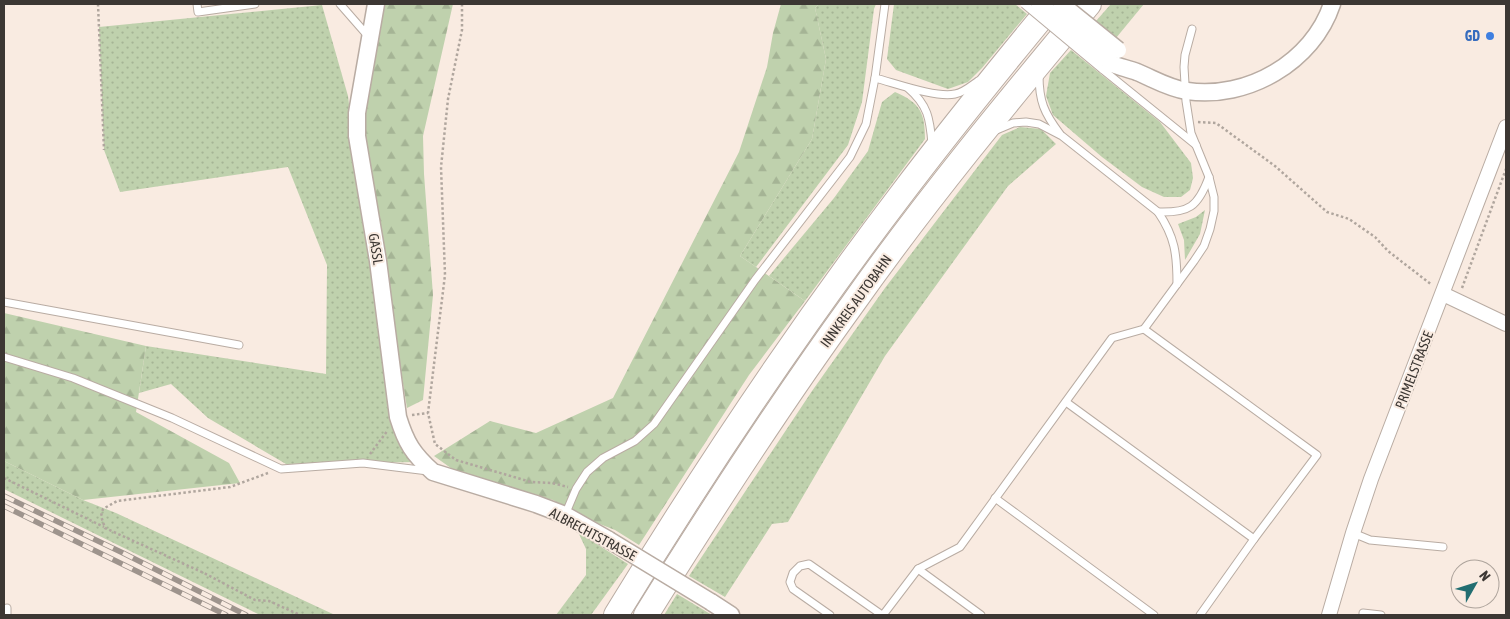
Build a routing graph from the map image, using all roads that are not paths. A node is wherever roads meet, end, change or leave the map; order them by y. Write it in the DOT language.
graph roads {
  1 [pos="197,4"];
  2 [pos="254,4"];
  3 [pos="340,4"];
  4 [pos="376,4"];
  5 [pos="884,4"];
  6 [pos="1024,4"];
  7 [pos="1039,4"];
  8 [pos="1053,4"];
  9 [pos="1061,4"];
  10 [pos="1089,4"];
  11 [pos="1332,4"];
  12 [pos="1192,29"];
  13 [pos="370,38"];
  14 [pos="1109,60"];
  15 [pos="1039,64"];
  16 [pos="1000,68"];
  17 [pos="874,78"];
  18 [pos="908,87"];
  19 [pos="1185,91"];
  20 [pos="1506,127"];
  21 [pos="1062,136"];
  22 [pos="979,137"];
  23 [pos="1503,143"];
  24 [pos="1196,145"];
  25 [pos="933,154"];
  26 [pos="1209,177"];
  27 [pos="1158,212"];
  28 [pos="1176,286"];
  29 [pos="1443,294"];
  30 [pos="4,302"];
  31 [pos="1506,324"];
  32 [pos="1144,329"];
  33 [pos="239,345"];
  34 [pos="4,357"];
  35 [pos="1066,402"];
  36 [pos="439,474"];
  37 [pos="995,498"];
  38 [pos="565,516"];
  39 [pos="1353,533"];
  40 [pos="1254,539"];
  41 [pos="1443,547"];
  42 [pos="918,569"];
  43 [pos="641,574"];
  44 [pos="599,615"];
  45 [pos="616,615"];
  46 [pos="646,615"];
  47 [pos="731,615"];
  48 [pos="830,615"];
  49 [pos="882,615"];
  50 [pos="981,615"];
  51 [pos="1154,615"];
  52 [pos="1200,615"];
  53 [pos="1329,615"];
  54 [pos="1363,615"];
  55 [pos="1381,615"];
  1 -- 2 [label="lane"];
  3 -- 13 [label="lane"];
  4 -- 13 [label="street, GASSL"];
  5 -- 17 [label="lane"];
  6 -- 14 [label="lane, bridge"];
  7 -- 14 [label="street, bridge"];
  8 -- 16 [label="highway, INNKREIS AUTOBAHN"];
  9 -- 14 [label="street, bridge"];
  10 -- 15 [label="highway, INNKREIS AUTOBAHN"];
  11 -- 19 [label="street"];
  12 -- 19 [label="lane"];
  13 -- 36 [label="street, GASSL"];
  14 -- 19 [label="street"];
  14 -- 24 [label="lane"];
  15 -- 21 [label="lane"];
  15 -- 22 [label="highway, INNKREIS AUTOBAHN"];
  16 -- 18 [label="lane"];
  16 -- 25 [label="highway, INNKREIS AUTOBAHN"];
  17 -- 18 [label="lane"];
  17 -- 38 [label="lane"];
  18 -- 25 [label="lane"];
  19 -- 24 [label="lane"];
  20 -- 23 [label="street, PRIMELSTRASSE"];
  21 -- 22 [label="lane"];
  21 -- 27 [label="lane"];
  22 -- 46 [label="highway, INNKREIS AUTOBAHN"];
  23 -- 29 [label="street, PRIMELSTRASSE"];
  24 -- 26 [label="lane"];
  25 -- 43 [label="highway, INNKREIS AUTOBAHN"];
  26 -- 27 [label="lane"];
  26 -- 28 [label="lane"];
  27 -- 28 [label="lane"];
  28 -- 32 [label="lane"];
  29 -- 31 [label="street"];
  29 -- 39 [label="street, PRIMELSTRASSE"];
  30 -- 33 [label="lane"];
  32 -- 35 [label="lane"];
  32 -- 40 [label="lane"];
  34 -- 36 [label="lane"];
  35 -- 37 [label="lane"];
  35 -- 40 [label="lane"];
  36 -- 38 [label="street, ALBRECHTSTRASSE"];
  37 -- 42 [label="lane"];
  37 -- 51 [label="lane"];
  38 -- 47 [label="street, ALBRECHTSTRASSE, bridge"];
  39 -- 41 [label="lane"];
  39 -- 53 [label="street, PRIMELSTRASSE"];
  40 -- 52 [label="lane"];
  42 -- 49 [label="lane"];
  42 -- 50 [label="lane"];
  43 -- 44 [label="highway"];
  43 -- 45 [label="highway, INNKREIS AUTOBAHN"];
  48 -- 49 [label="lane"];
  54 -- 55 [label="lane"];
}
